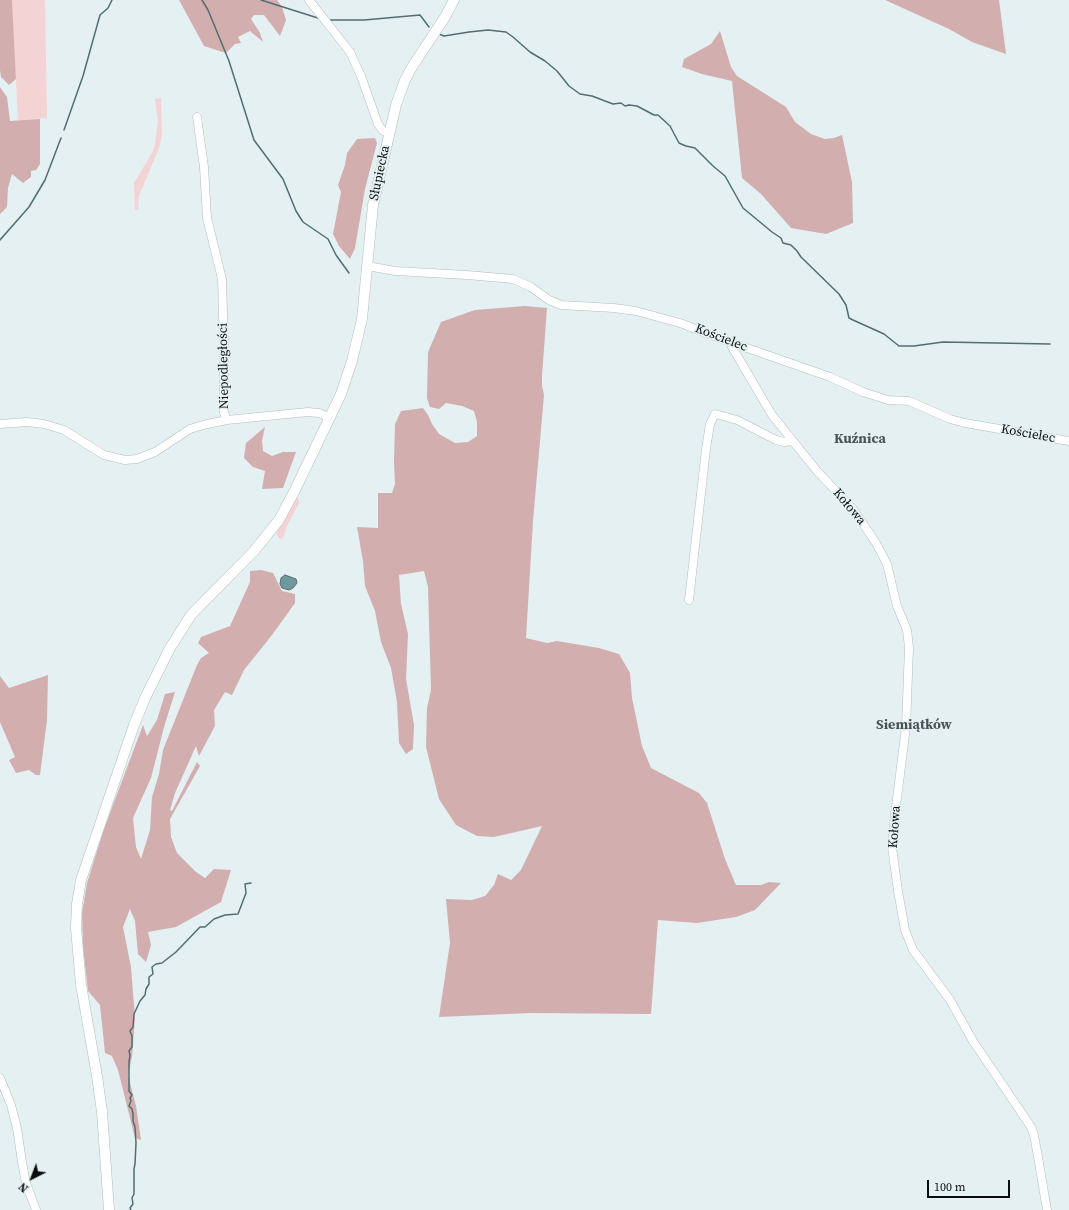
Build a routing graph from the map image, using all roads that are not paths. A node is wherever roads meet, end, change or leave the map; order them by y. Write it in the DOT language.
graph roads {
  1 [pos="309,0"];
  2 [pos="454,0"];
  3 [pos="197,116"];
  4 [pos="389,132"];
  5 [pos="367,266"];
  6 [pos="730,342"];
  7 [pos="329,417"];
  8 [pos="227,420"];
  9 [pos="0,424"];
  10 [pos="792,441"];
  11 [pos="1069,441"];
  12 [pos="689,600"];
  13 [pos="0,1078"];
  14 [pos="36,1210"];
  15 [pos="109,1210"];
  16 [pos="1047,1210"];
  1 -- 4 [label="street"];
  2 -- 4 [label="main road, Słupiecka"];
  3 -- 8 [label="street, Niepodległości"];
  4 -- 5 [label="main road, Słupiecka"];
  5 -- 6 [label="street, Kościelec"];
  5 -- 7 [label="main road, Słupiecka"];
  6 -- 10 [label="street, Kołowa"];
  6 -- 11 [label="street, Kościelec"];
  7 -- 8 [label="street"];
  7 -- 15 [label="main road, Słupiecka"];
  8 -- 9 [label="street, Niepodległości"];
  10 -- 12 [label="street"];
  10 -- 16 [label="street, Kołowa"];
  13 -- 14 [label="street"];
}
